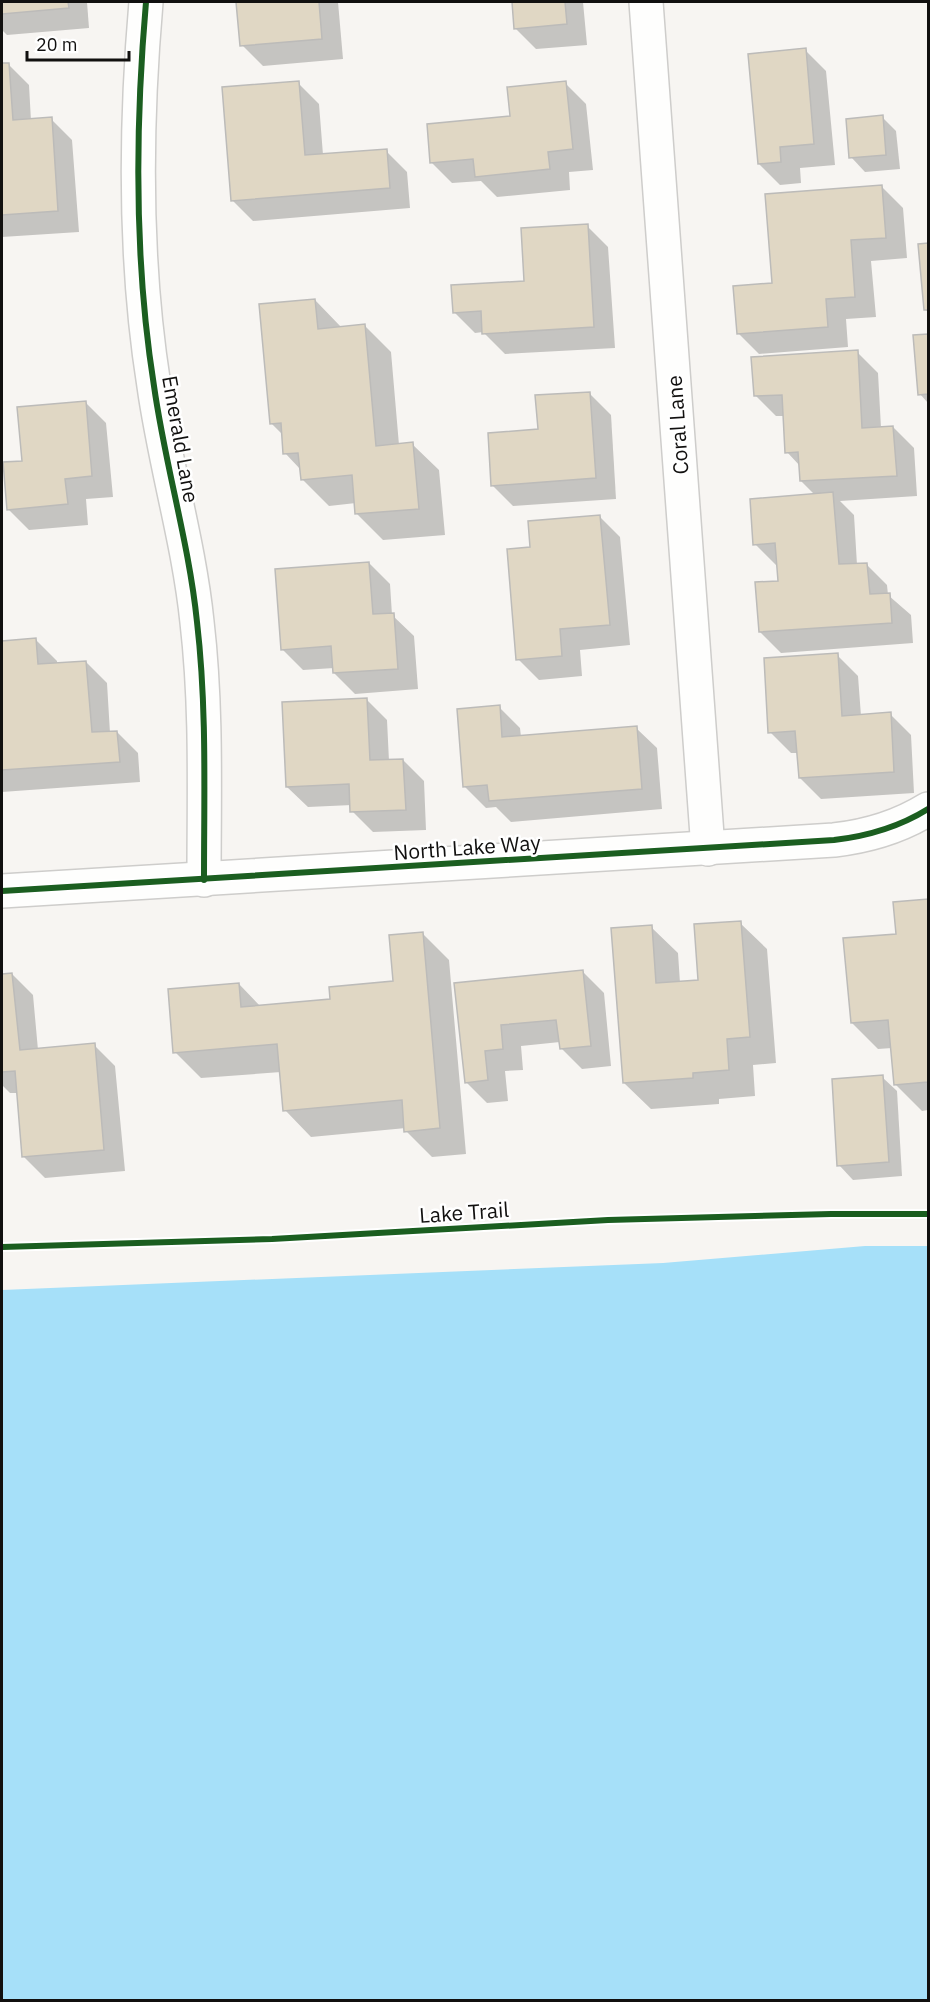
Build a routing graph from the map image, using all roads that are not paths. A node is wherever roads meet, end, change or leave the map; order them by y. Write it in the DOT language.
graph roads {
  1 [pos="146,2"];
  2 [pos="646,2"];
  3 [pos="928,809"];
  4 [pos="708,849"];
  5 [pos="204,880"];
  6 [pos="2,891"];
  1 -- 5 [label="street, Emerald Lane"];
  2 -- 4 [label="street, Coral Lane"];
  3 -- 4 [label="street, North Lake Way"];
  4 -- 5 [label="street, North Lake Way"];
  5 -- 6 [label="street, North Lake Way"];
}
